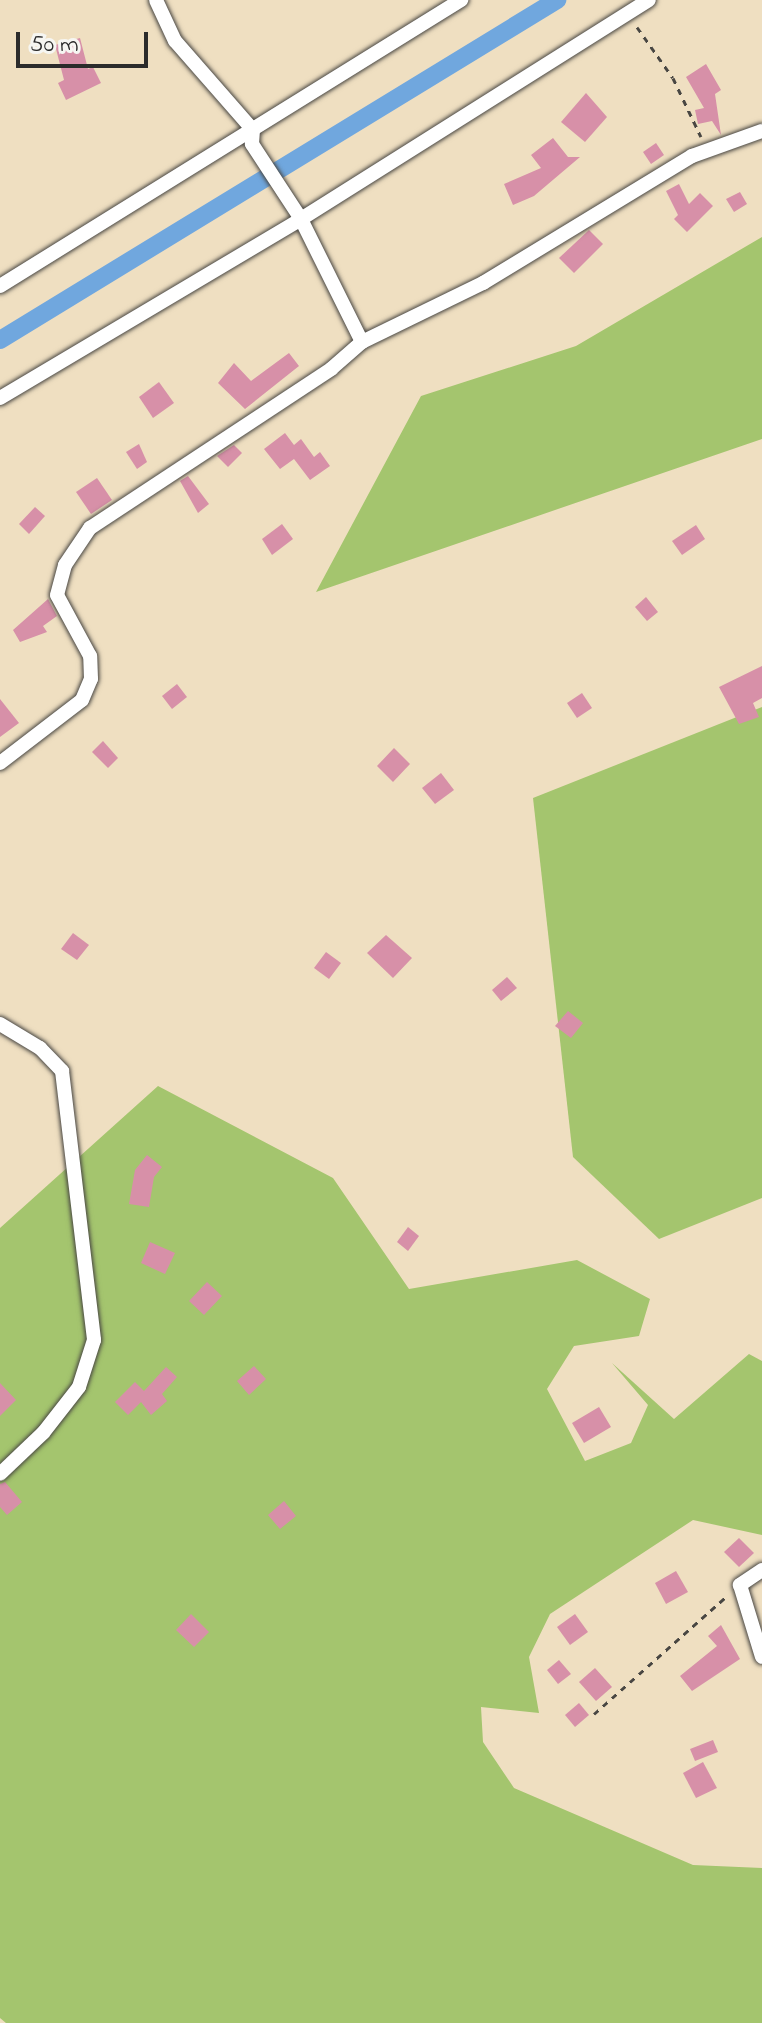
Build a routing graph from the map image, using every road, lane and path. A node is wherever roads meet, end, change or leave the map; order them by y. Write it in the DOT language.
graph roads {
  1 [pos="156,0"];
  2 [pos="461,0"];
  3 [pos="649,0"];
  4 [pos="627,14"];
  5 [pos="762,131"];
  6 [pos="252,137"];
  7 [pos="707,152"];
  8 [pos="301,219"];
  9 [pos="0,286"];
  10 [pos="362,342"];
  11 [pos="0,398"];
  12 [pos="0,763"];
  13 [pos="0,1024"];
  14 [pos="0,1474"];
  15 [pos="762,1570"];
  16 [pos="740,1585"];
  17 [pos="762,1657"];
  18 [pos="594,1714"];
  1 -- 6 [label="street"];
  2 -- 6 [label="street"];
  3 -- 4 [label="street"];
  4 -- 7 [label="path"];
  4 -- 8 [label="street"];
  5 -- 7 [label="street"];
  6 -- 8 [label="street"];
  6 -- 9 [label="street"];
  7 -- 10 [label="street"];
  8 -- 10 [label="street"];
  8 -- 11 [label="street"];
  10 -- 12 [label="street"];
  13 -- 14 [label="street"];
  15 -- 16 [label="street"];
  16 -- 17 [label="street"];
  16 -- 18 [label="path"];
}
